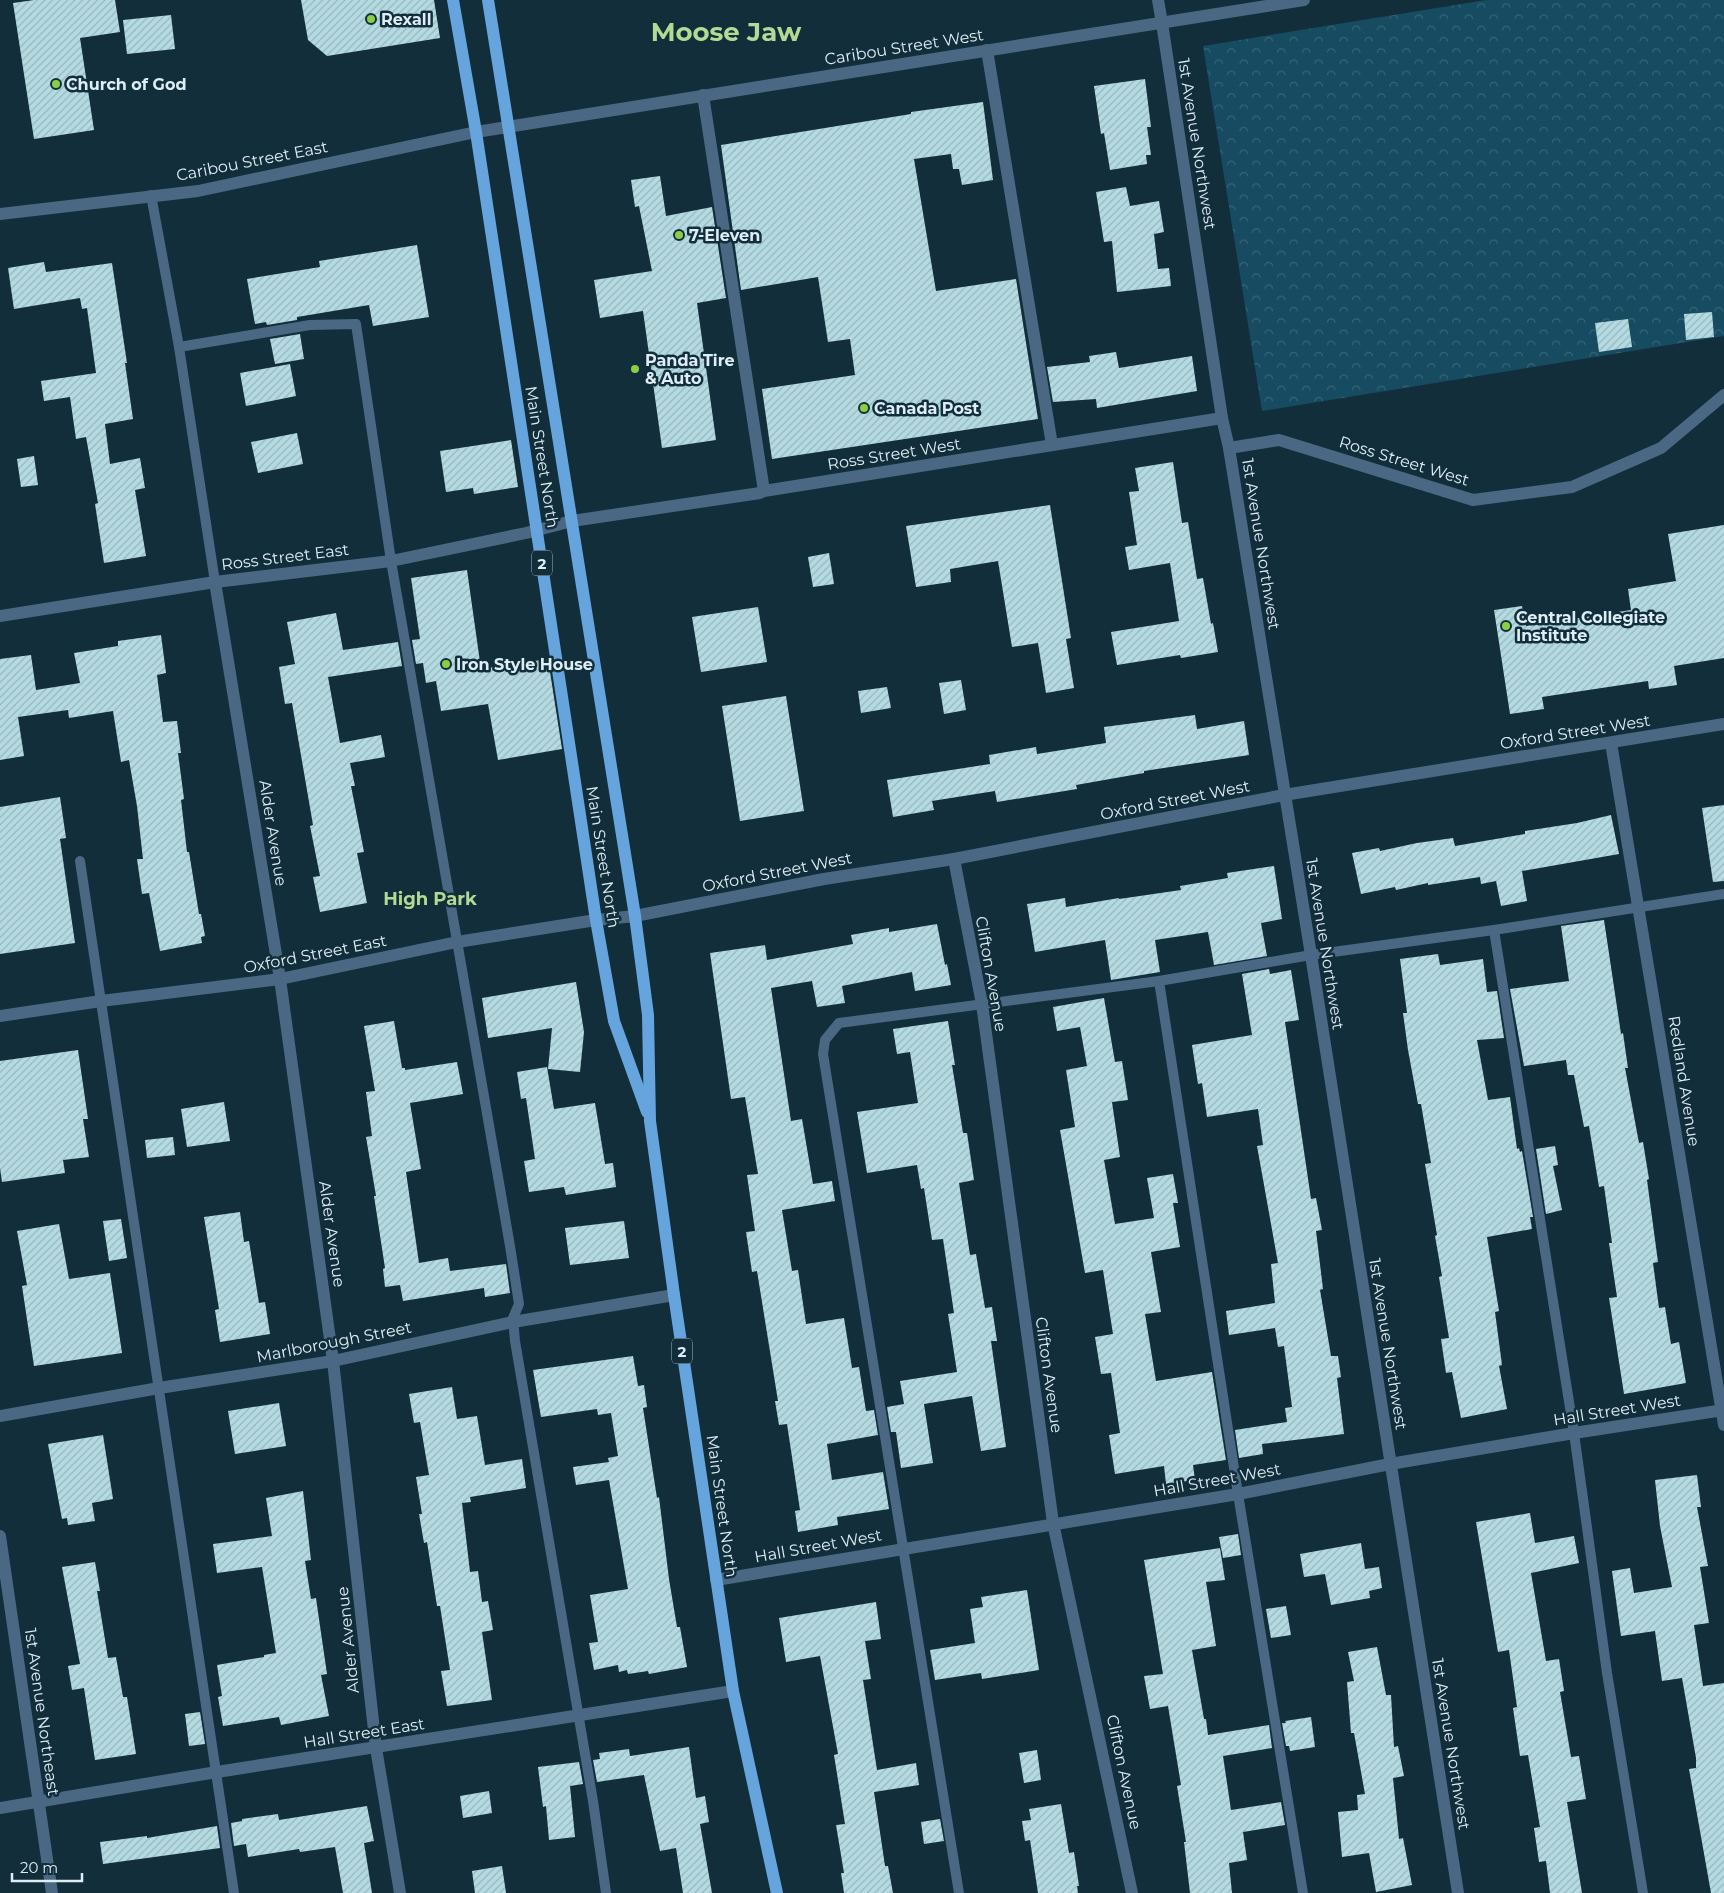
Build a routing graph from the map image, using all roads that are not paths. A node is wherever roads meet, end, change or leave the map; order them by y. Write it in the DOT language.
graph roads {
  1 [pos="453,0"];
  2 [pos="488,0"];
  3 [pos="1158,0"];
  4 [pos="1304,0"];
  5 [pos="1162,23"];
  6 [pos="987,50"];
  7 [pos="704,95"];
  8 [pos="509,126"];
  9 [pos="476,132"];
  10 [pos="151,195"];
  11 [pos="0,214"];
  12 [pos="179,347"];
  13 [pos="1724,395"];
  14 [pos="1222,418"];
  15 [pos="1052,445"];
  16 [pos="1229,448"];
  17 [pos="764,490"];
  18 [pos="572,521"];
  19 [pos="537,530"];
  20 [pos="391,561"];
  21 [pos="215,582"];
  22 [pos="0,616"];
  23 [pos="1724,724"];
  24 [pos="1611,743"];
  25 [pos="1284,795"];
  26 [pos="954,859"];
  27 [pos="80,861"];
  28 [pos="1724,894"];
  29 [pos="1639,906"];
  30 [pos="635,916"];
  31 [pos="596,920"];
  32 [pos="1494,930"];
  33 [pos="457,942"];
  34 [pos="1311,955"];
  35 [pos="280,979"];
  36 [pos="1159,981"];
  37 [pos="101,1001"];
  38 [pos="982,1004"];
  39 [pos="0,1016"];
  40 [pos="650,1121"];
  41 [pos="674,1295"];
  42 [pos="513,1322"];
  43 [pos="333,1361"];
  44 [pos="159,1388"];
  45 [pos="1722,1410"];
  46 [pos="0,1416"];
  47 [pos="1724,1425"];
  48 [pos="1574,1433"];
  49 [pos="1390,1464"];
  50 [pos="1238,1494"];
  51 [pos="1054,1523"];
  52 [pos="0,1536"];
  53 [pos="902,1548"];
  54 [pos="716,1580"];
  55 [pos="733,1691"];
  56 [pos="578,1715"];
  57 [pos="376,1748"];
  58 [pos="217,1772"];
  59 [pos="39,1802"];
  60 [pos="0,1808"];
  61 [pos="52,1893"];
  62 [pos="234,1893"];
  63 [pos="400,1893"];
  64 [pos="606,1893"];
  65 [pos="776,1893"];
  66 [pos="959,1893"];
  67 [pos="1132,1893"];
  68 [pos="1303,1893"];
  69 [pos="1458,1893"];
  70 [pos="1643,1893"];
  1 -- 9 [label="main road, Main Street North / 2"];
  2 -- 8 [label="main road, Main Street North / 2"];
  3 -- 5 [label="street, 1st Avenue Northwest"];
  4 -- 5 [label="street, Caribou Street West"];
  5 -- 6 [label="street, Caribou Street West"];
  5 -- 14 [label="street, 1st Avenue Northwest"];
  6 -- 7 [label="street, Caribou Street West"];
  6 -- 15 [label="street"];
  7 -- 8 [label="street, Caribou Street West"];
  7 -- 17 [label="street"];
  8 -- 9 [label="street, Caribou Street East"];
  8 -- 18 [label="main road, Main Street North / 2"];
  9 -- 10 [label="street, Caribou Street East"];
  9 -- 19 [label="main road, Main Street North / 2"];
  10 -- 11 [label="street, Caribou Street East"];
  10 -- 12 [label="lane"];
  12 -- 20 [label="lane"];
  12 -- 21 [label="lane"];
  13 -- 16 [label="street, Ross Street West"];
  14 -- 15 [label="street, Ross Street West"];
  14 -- 16 [label="street, 1st Avenue Northwest"];
  15 -- 17 [label="street, Ross Street West"];
  16 -- 25 [label="street, 1st Avenue Northwest"];
  17 -- 18 [label="street, Ross Street West"];
  18 -- 19 [label="street, Ross Street East"];
  18 -- 30 [label="main road, Main Street North / 2"];
  19 -- 20 [label="street, Ross Street East"];
  19 -- 31 [label="main road, Main Street North / 2"];
  20 -- 21 [label="street, Ross Street East"];
  20 -- 33 [label="lane"];
  21 -- 22 [label="street, Ross Street East"];
  21 -- 35 [label="street, Alder Avenue"];
  23 -- 24 [label="street, Oxford Street West"];
  24 -- 25 [label="street, Oxford Street West"];
  24 -- 29 [label="street, Redland Avenue"];
  25 -- 26 [label="street, Oxford Street West"];
  25 -- 34 [label="street, 1st Avenue Northwest"];
  26 -- 30 [label="street, Oxford Street West"];
  26 -- 38 [label="street, Clifton Avenue"];
  27 -- 37 [label="lane"];
  28 -- 29 [label="lane"];
  29 -- 32 [label="lane"];
  29 -- 45 [label="street, Redland Avenue"];
  30 -- 31 [label="street, Oxford Street East"];
  30 -- 40 [label="main road, Main Street North / 2"];
  31 -- 33 [label="street, Oxford Street East"];
  31 -- 40 [label="main road, Main Street North / 2"];
  32 -- 34 [label="lane"];
  32 -- 48 [label="lane"];
  33 -- 35 [label="street, Oxford Street East"];
  33 -- 42 [label="lane"];
  34 -- 36 [label="lane"];
  34 -- 49 [label="street, 1st Avenue Northwest"];
  35 -- 37 [label="street, Oxford Street East"];
  35 -- 43 [label="street, Alder Avenue"];
  36 -- 38 [label="lane"];
  36 -- 50 [label="lane"];
  37 -- 39 [label="street, Oxford Street East"];
  37 -- 44 [label="lane"];
  38 -- 51 [label="street, Clifton Avenue"];
  38 -- 53 [label="lane"];
  40 -- 41 [label="main road, Main Street North / 2"];
  41 -- 42 [label="street, Marlborough Street"];
  41 -- 54 [label="main road, Main Street North / 2"];
  42 -- 43 [label="street, Marlborough Street"];
  42 -- 56 [label="lane"];
  43 -- 44 [label="street, Marlborough Street"];
  43 -- 57 [label="street, Alder Avenue"];
  44 -- 46 [label="street, Marlborough Street"];
  44 -- 58 [label="lane"];
  45 -- 47 [label="street, Redland Avenue"];
  45 -- 48 [label="street, Hall Street West"];
  48 -- 49 [label="street, Hall Street West"];
  48 -- 70 [label="lane"];
  49 -- 50 [label="street, Hall Street West"];
  49 -- 69 [label="street, 1st Avenue Northwest"];
  50 -- 51 [label="street, Hall Street West"];
  50 -- 68 [label="lane"];
  51 -- 53 [label="street, Hall Street West"];
  51 -- 67 [label="street, Clifton Avenue"];
  52 -- 59 [label="street, 1st Avenue Northeast"];
  53 -- 54 [label="street, Hall Street West"];
  53 -- 66 [label="lane"];
  54 -- 55 [label="main road, Main Street North / 2"];
  55 -- 56 [label="street, Hall Street East"];
  55 -- 65 [label="main road, Main Street North / 2"];
  56 -- 57 [label="street, Hall Street East"];
  56 -- 64 [label="lane"];
  57 -- 58 [label="street, Hall Street East"];
  57 -- 63 [label="street, Alder Avenue"];
  58 -- 59 [label="street, Hall Street East"];
  58 -- 62 [label="lane"];
  59 -- 60 [label="street, Hall Street East"];
  59 -- 61 [label="street, 1st Avenue Northeast"];
}
